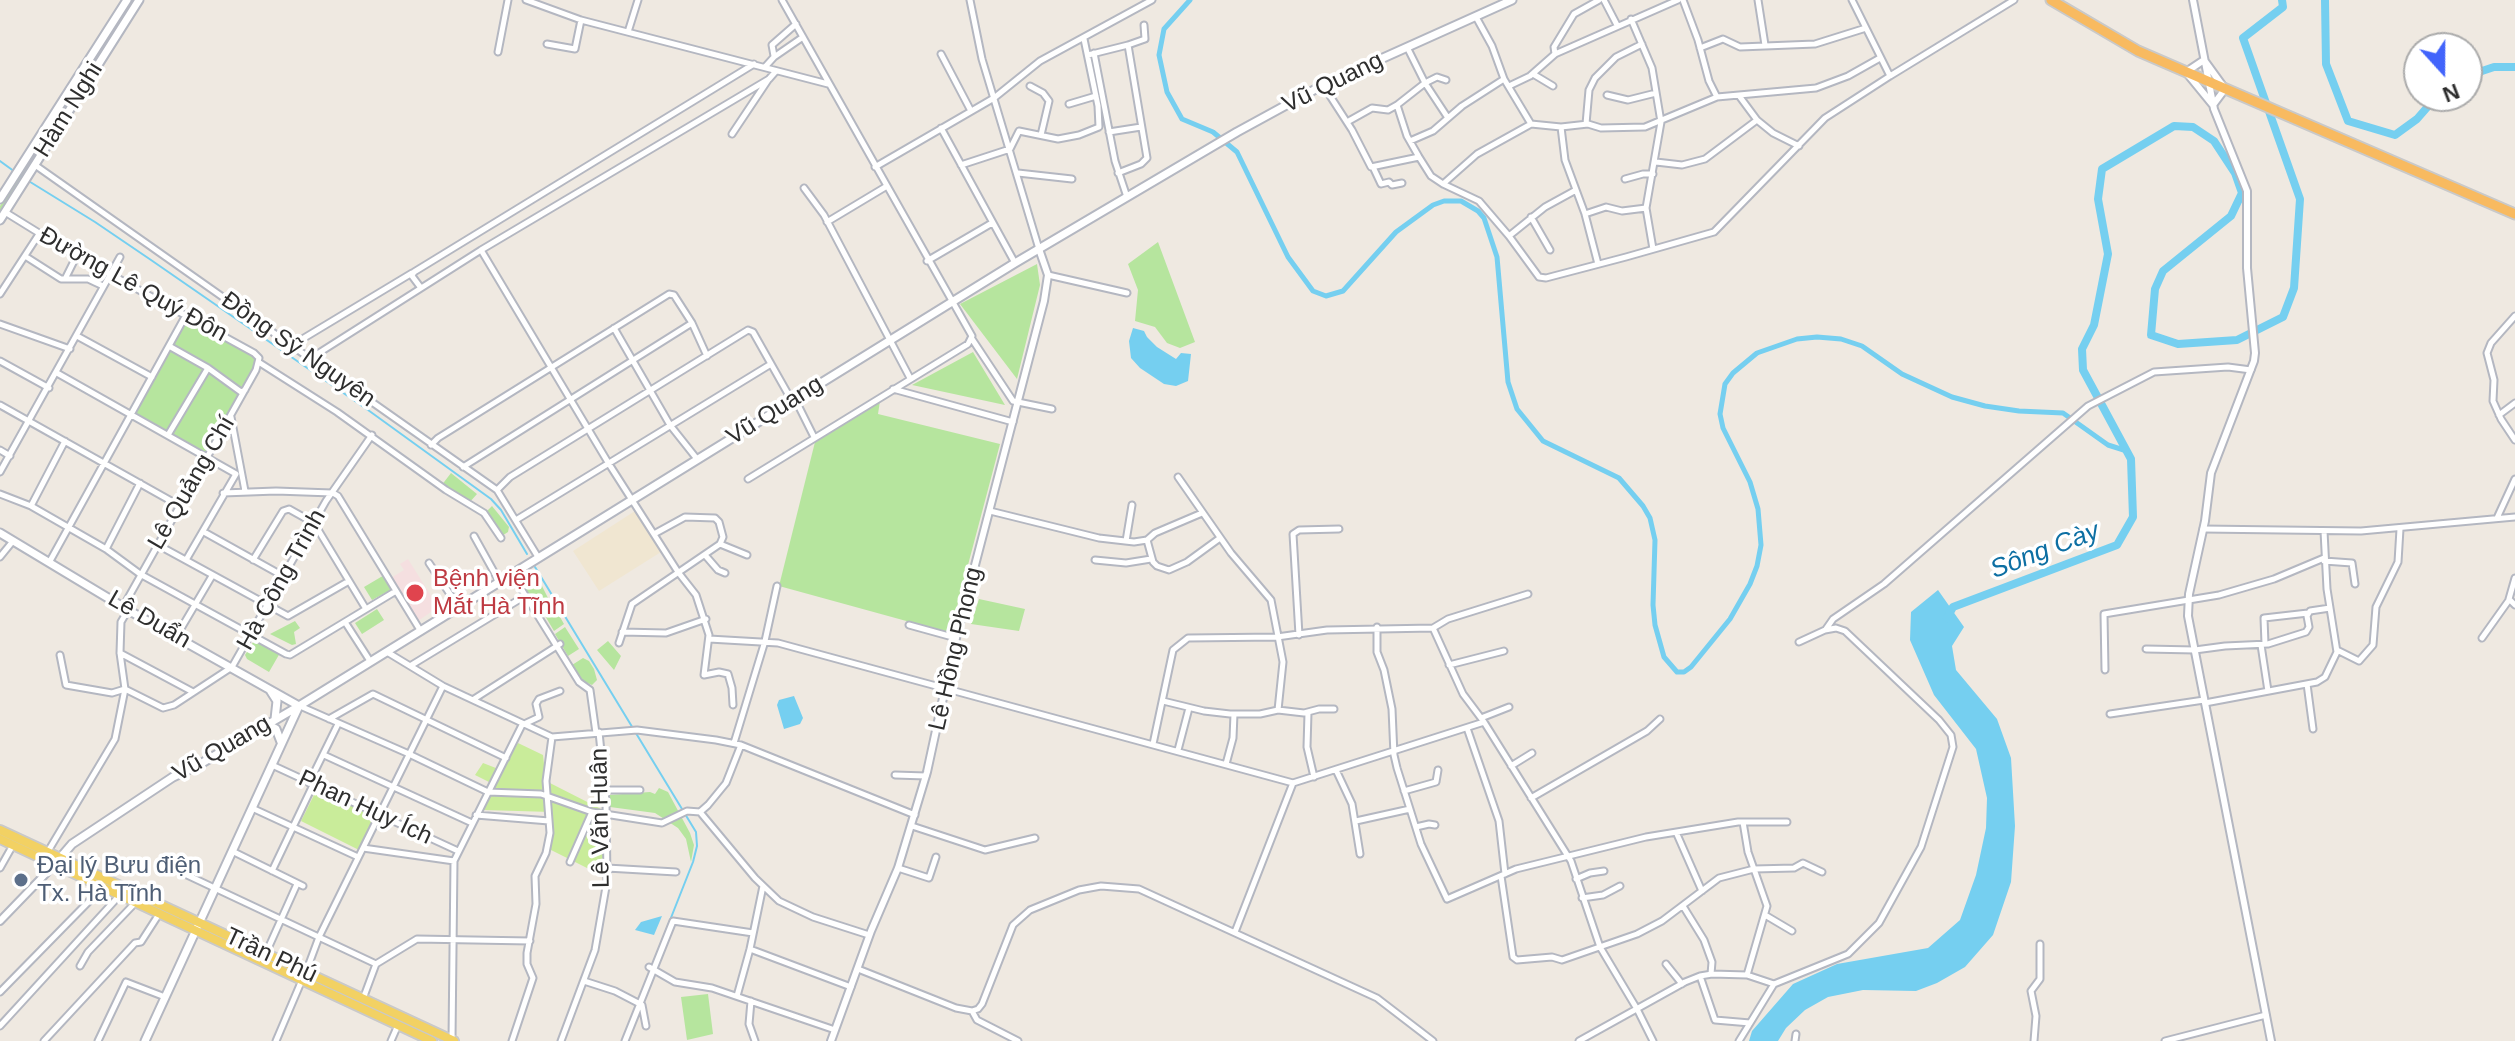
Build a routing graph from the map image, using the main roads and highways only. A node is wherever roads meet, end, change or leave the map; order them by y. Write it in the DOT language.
graph roads {
  1 [pos="127,0"];
  2 [pos="139,0"];
  3 [pos="1512,0"];
  4 [pos="2051,0"];
  5 [pos="0,199"];
  6 [pos="2515,214"];
  7 [pos="2,216"];
  8 [pos="0,533"];
  9 [pos="265,686"];
  10 [pos="299,706"];
  11 [pos="275,719"];
  12 [pos="266,724"];
  13 [pos="281,744"];
  14 [pos="0,830"];
  15 [pos="0,839"];
  16 [pos="57,862"];
  17 [pos="198,928"];
  18 [pos="304,976"];
  19 [pos="453,1040"];
  20 [pos="145,1041"];
  21 [pos="432,1041"];
  1 -- 5 [label="main road, Hàm Nghi"];
  2 -- 7 [label="main road, Hàm Nghi"];
  3 -- 10 [label="main road, Vũ Quang"];
  4 -- 6 [label="highway"];
  8 -- 9 [label="main road, Lê Duẩn"];
  9 -- 10 [label="main road, Lê Duẩn"];
  9 -- 11 [label="main road"];
  10 -- 11 [label="main road, Vũ Quang"];
  10 -- 13 [label="main road"];
  11 -- 12 [label="main road, Vũ Quang"];
  12 -- 13 [label="main road"];
  12 -- 16 [label="main road, Vũ Quang"];
  13 -- 17 [label="main road"];
  14 -- 16 [label="main road, Trần Phú"];
  15 -- 16 [label="main road, Trần Phú"];
  16 -- 17 [label="main road, Trần Phú"];
  16 -- 17 [label="main road, Trần Phú"];
  17 -- 18 [label="main road, Trần Phú"];
  17 -- 18 [label="main road, Trần Phú"];
  17 -- 20 [label="main road"];
  18 -- 19 [label="main road, Trần Phú"];
  18 -- 21 [label="main road, Trần Phú"];
}
